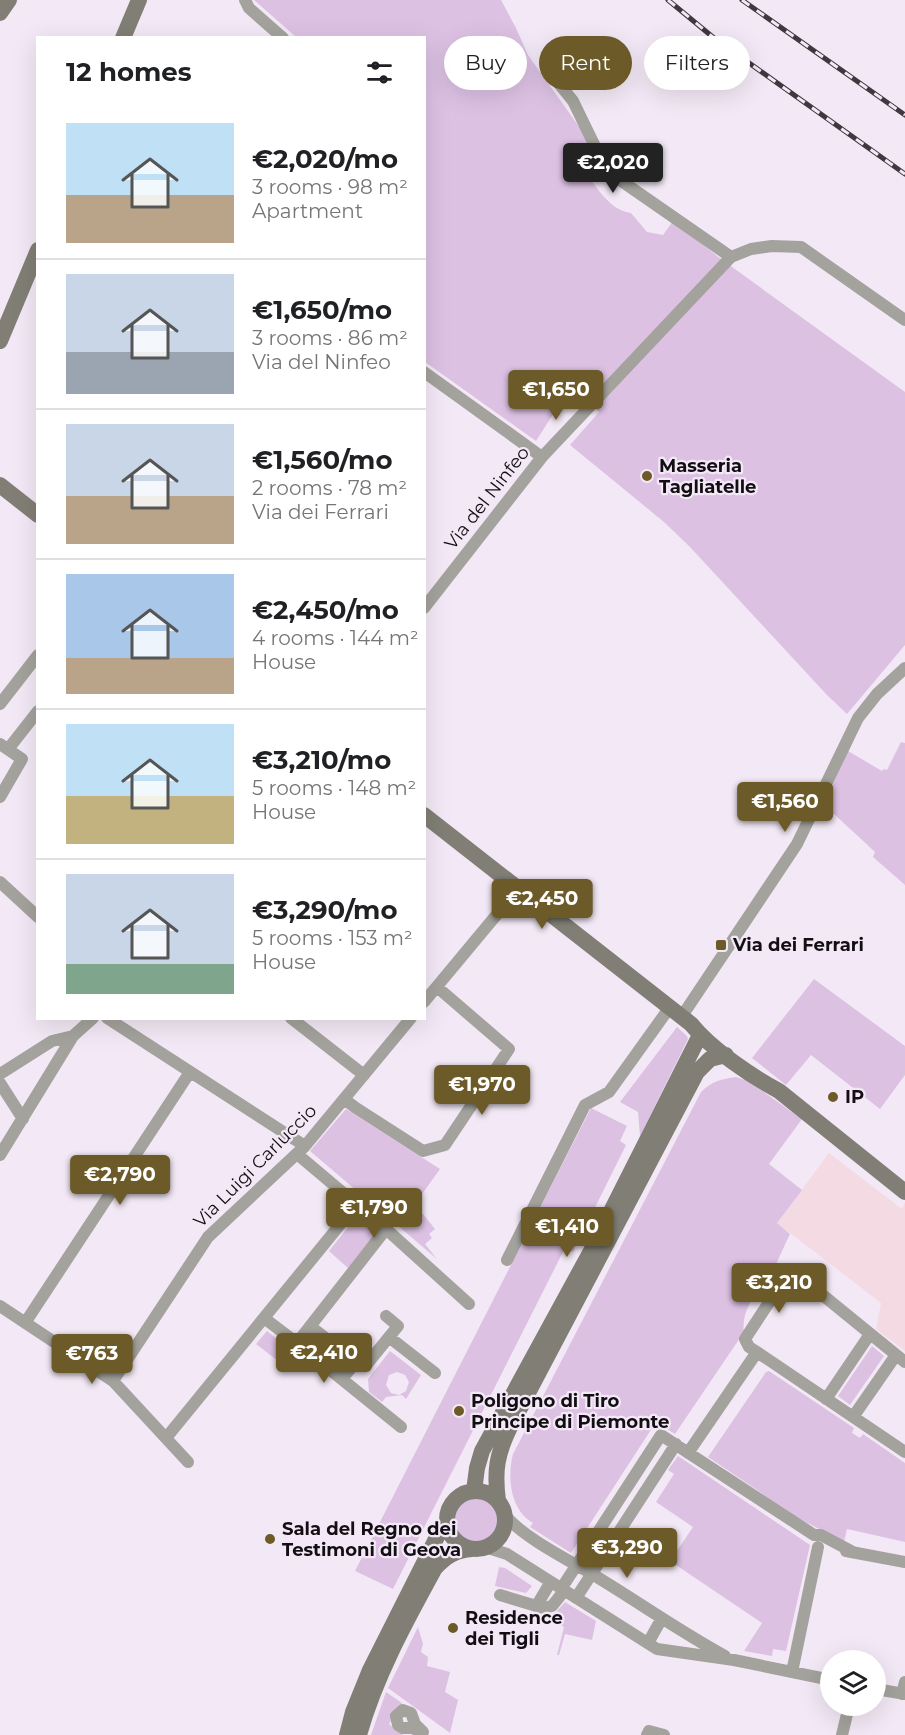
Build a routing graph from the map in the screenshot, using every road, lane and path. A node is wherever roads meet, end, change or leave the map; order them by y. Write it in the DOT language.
graph roads {
  1 [pos="9,0"];
  2 [pos="139,0"];
  3 [pos="245,0"];
  4 [pos="0,13"];
  5 [pos="124,36"];
  6 [pos="281,36"];
  7 [pos="564,90"];
  8 [pos="36,255"];
  9 [pos="731,257"];
  10 [pos="905,320"];
  11 [pos="0,341"];
  12 [pos="426,373"];
  13 [pos="542,457"];
  14 [pos="0,485"];
  15 [pos="36,513"];
  16 [pos="426,605"];
  17 [pos="36,658"];
  18 [pos="905,668"];
  19 [pos="0,704"];
  20 [pos="36,713"];
  21 [pos="4,746"];
  22 [pos="0,797"];
  23 [pos="426,817"];
  24 [pos="0,882"];
  25 [pos="518,889"];
  26 [pos="36,915"];
  27 [pos="437,987"];
  28 [pos="426,1000"];
  29 [pos="91,1020"];
  30 [pos="110,1020"];
  31 [pos="293,1020"];
  32 [pos="409,1020"];
  33 [pos="686,1021"];
  34 [pos="73,1036"];
  35 [pos="726,1055"];
  36 [pos="190,1072"];
  37 [pos="0,1074"];
  38 [pos="363,1076"];
  39 [pos="0,1083"];
  40 [pos="779,1091"];
  41 [pos="344,1099"];
  42 [pos="23,1119"];
  43 [pos="301,1150"];
  44 [pos="0,1155"];
  45 [pos="905,1192"];
  46 [pos="356,1205"];
  47 [pos="386,1229"];
  48 [pos="507,1260"];
  49 [pos="469,1304"];
  50 [pos="0,1306"];
  51 [pos="386,1316"];
  52 [pos="264,1318"];
  53 [pos="25,1323"];
  54 [pos="310,1326"];
  55 [pos="870,1334"];
  56 [pos="389,1337"];
  57 [pos="297,1343"];
  58 [pos="757,1353"];
  59 [pos="900,1358"];
  60 [pos="356,1362"];
  61 [pos="435,1373"];
  62 [pos="342,1379"];
  63 [pos="113,1381"];
  64 [pos="826,1399"];
  65 [pos="853,1417"];
  66 [pos="401,1427"];
  67 [pos="166,1438"];
  68 [pos="676,1444"];
  69 [pos="905,1452"];
  70 [pos="688,1453"];
  71 [pos="188,1462"];
  72 [pos="474,1491"];
  73 [pos="501,1508"];
  74 [pos="447,1526"];
  75 [pos="816,1541"];
  76 [pos="479,1548"];
  77 [pos="905,1562"];
  78 [pos="576,1565"];
  79 [pos="592,1574"];
  80 [pos="559,1588"];
  81 [pos="500,1595"];
  82 [pos="576,1598"];
  83 [pos="662,1618"];
  84 [pos="648,1643"];
  85 [pos="734,1660"];
  86 [pos="792,1672"];
  87 [pos="820,1678"];
  88 [pos="886,1689"];
  89 [pos="904,1690"];
  90 [pos="847,1716"];
  91 [pos="347,1735"];
  92 [pos="359,1735"];
  93 [pos="647,1735"];
  94 [pos="664,1735"];
  95 [pos="842,1735"];
  1 -- 4 [label="street"];
  2 -- 5 [label="street"];
  3 -- 6 [label="street"];
  7 -- 9 [label="street"];
  8 -- 11 [label="street"];
  9 -- 10 [label="street"];
  9 -- 13 [label="street, Via del Ninfeo"];
  12 -- 13 [label="street"];
  13 -- 16 [label="street, Via del Ninfeo"];
  14 -- 15 [label="street"];
  17 -- 19 [label="street"];
  18 -- 33 [label="street"];
  20 -- 21 [label="street"];
  21 -- 22 [label="street"];
  23 -- 25 [label="street"];
  24 -- 26 [label="street"];
  25 -- 27 [label="street"];
  25 -- 33 [label="street"];
  27 -- 28 [label="street"];
  27 -- 41 [label="street"];
  29 -- 34 [label="street"];
  30 -- 36 [label="street"];
  31 -- 38 [label="street"];
  32 -- 38 [label="street, Via Luigi Carluccio"];
  33 -- 35 [label="street"];
  33 -- 40 [label="street"];
  33 -- 48 [label="street"];
  33 -- 72 [label="street"];
  34 -- 37 [label="street"];
  34 -- 42 [label="street"];
  35 -- 40 [label="street"];
  35 -- 73 [label="street"];
  36 -- 43 [label="street"];
  36 -- 53 [label="street"];
  38 -- 41 [label="street, Via Luigi Carluccio"];
  39 -- 42 [label="street"];
  40 -- 45 [label="street"];
  41 -- 43 [label="street, Via Luigi Carluccio"];
  42 -- 44 [label="street"];
  43 -- 46 [label="street"];
  43 -- 63 [label="street, Via Luigi Carluccio"];
  46 -- 47 [label="street"];
  46 -- 52 [label="street"];
  47 -- 49 [label="street"];
  47 -- 54 [label="street"];
  50 -- 53 [label="street"];
  51 -- 56 [label="street"];
  52 -- 57 [label="street"];
  52 -- 67 [label="street"];
  53 -- 63 [label="street"];
  54 -- 57 [label="street"];
  54 -- 60 [label="street"];
  55 -- 58 [label="street"];
  55 -- 59 [label="street"];
  55 -- 64 [label="street"];
  56 -- 60 [label="street"];
  56 -- 61 [label="street"];
  57 -- 62 [label="street"];
  58 -- 64 [label="street"];
  58 -- 70 [label="street"];
  59 -- 65 [label="street"];
  60 -- 62 [label="street"];
  62 -- 66 [label="street"];
  63 -- 67 [label="street"];
  64 -- 65 [label="street"];
  65 -- 69 [label="street"];
  67 -- 71 [label="street"];
  68 -- 70 [label="street"];
  68 -- 78 [label="street"];
  68 -- 79 [label="street"];
  70 -- 75 [label="street"];
  72 -- 73 [label="street"];
  72 -- 74 [label="street"];
  73 -- 76 [label="street"];
  73 -- 78 [label="street"];
  74 -- 76 [label="street"];
  74 -- 91 [label="street"];
  75 -- 77 [label="street"];
  75 -- 86 [label="street"];
  76 -- 80 [label="street"];
  76 -- 92 [label="street"];
  78 -- 79 [label="street"];
  78 -- 80 [label="street"];
  79 -- 82 [label="street"];
  79 -- 83 [label="street"];
  80 -- 81 [label="street"];
  80 -- 82 [label="street"];
  82 -- 84 [label="street"];
  83 -- 84 [label="street"];
  83 -- 85 [label="street"];
  84 -- 85 [label="street"];
  85 -- 86 [label="street"];
  86 -- 87 [label="street"];
  88 -- 89 [label="street"];
  90 -- 95 [label="street"];
  93 -- 94 [label="street"];
}
